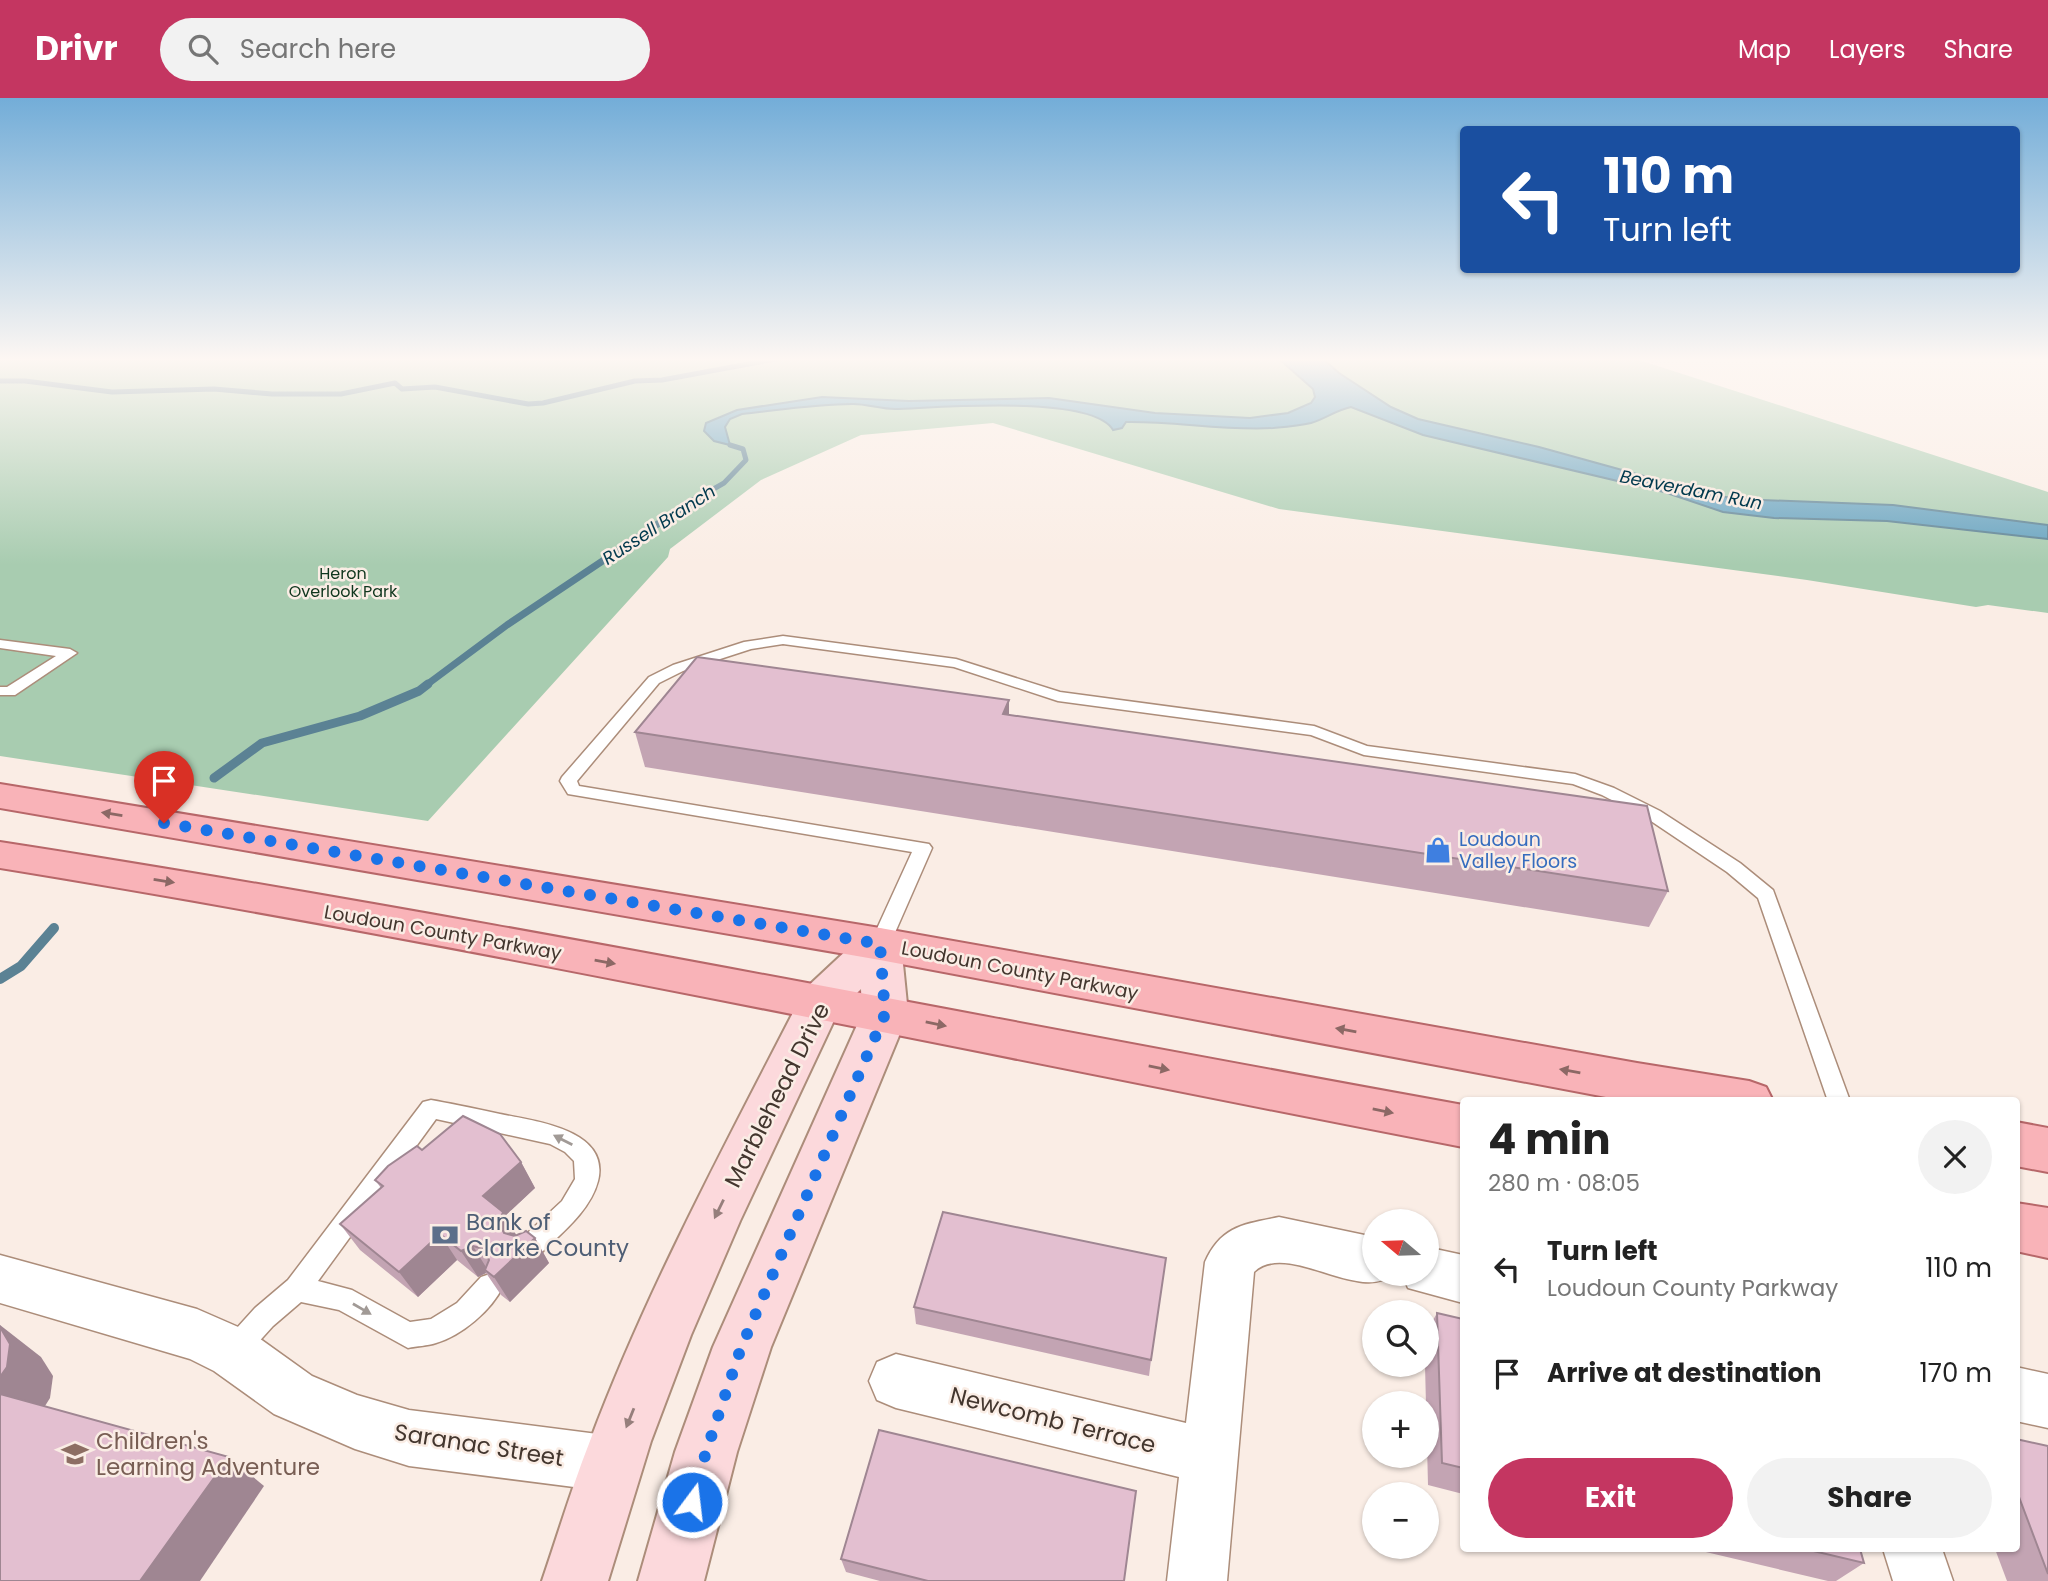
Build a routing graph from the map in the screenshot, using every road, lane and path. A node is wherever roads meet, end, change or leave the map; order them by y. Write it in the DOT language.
graph roads {
  1 [pos="0,644"];
  2 [pos="0,691"];
  3 [pos="0,796"];
  4 [pos="0,855"];
  5 [pos="880,944"];
  6 [pos="821,1001"];
  7 [pos="885,1014"];
  8 [pos="1725,1097"];
  9 [pos="1838,1097"];
  10 [pos="1460,1125"];
  11 [pos="2020,1145"];
  12 [pos="2048,1150"];
  13 [pos="2020,1228"];
  14 [pos="2048,1233"];
  15 [pos="529,1248"];
  16 [pos="1362,1257"];
  17 [pos="1439,1274"];
  18 [pos="1460,1278"];
  19 [pos="0,1279"];
  20 [pos="490,1286"];
  21 [pos="297,1289"];
  22 [pos="233,1352"];
  23 [pos="896,1381"];
  24 [pos="2020,1395"];
  25 [pos="2048,1401"];
  26 [pos="1210,1457"];
  27 [pos="612,1464"];
  28 [pos="1914,1552"];
  29 [pos="575,1581"];
  30 [pos="671,1581"];
  31 [pos="1197,1581"];
  32 [pos="1923,1581"];
  1 -- 2 [label="lane"];
  5 -- 3 [label="main road, Loudoun County Parkway, one-way"];
  4 -- 6 [label="main road, Loudoun County Parkway, one-way"];
  5 -- 6 [label="street, Marblehead Drive"];
  5 -- 7 [label="street"];
  8 -- 5 [label="main road, Loudoun County Parkway, one-way"];
  5 -- 9 [label="lane"];
  6 -- 7 [label="main road, Loudoun County Parkway"];
  6 -- 27 [label="street, Marblehead Drive, one-way"];
  7 -- 10 [label="main road, Loudoun County Parkway, one-way"];
  7 -- 30 [label="street"];
  11 -- 12 [label="main road"];
  13 -- 14 [label="main road"];
  15 -- 21 [label="lane, one-way"];
  16 -- 26 [label="street"];
  17 -- 18 [label="street"];
  19 -- 22 [label="street, Saranac Street"];
  21 -- 20 [label="lane, one-way"];
  21 -- 22 [label="lane"];
  22 -- 27 [label="street, Saranac Street"];
  23 -- 26 [label="street, Newcomb Terrace"];
  24 -- 25 [label="street"];
  26 -- 31 [label="street"];
  27 -- 29 [label="street, Marblehead Drive"];
  28 -- 32 [label="street"];
}
